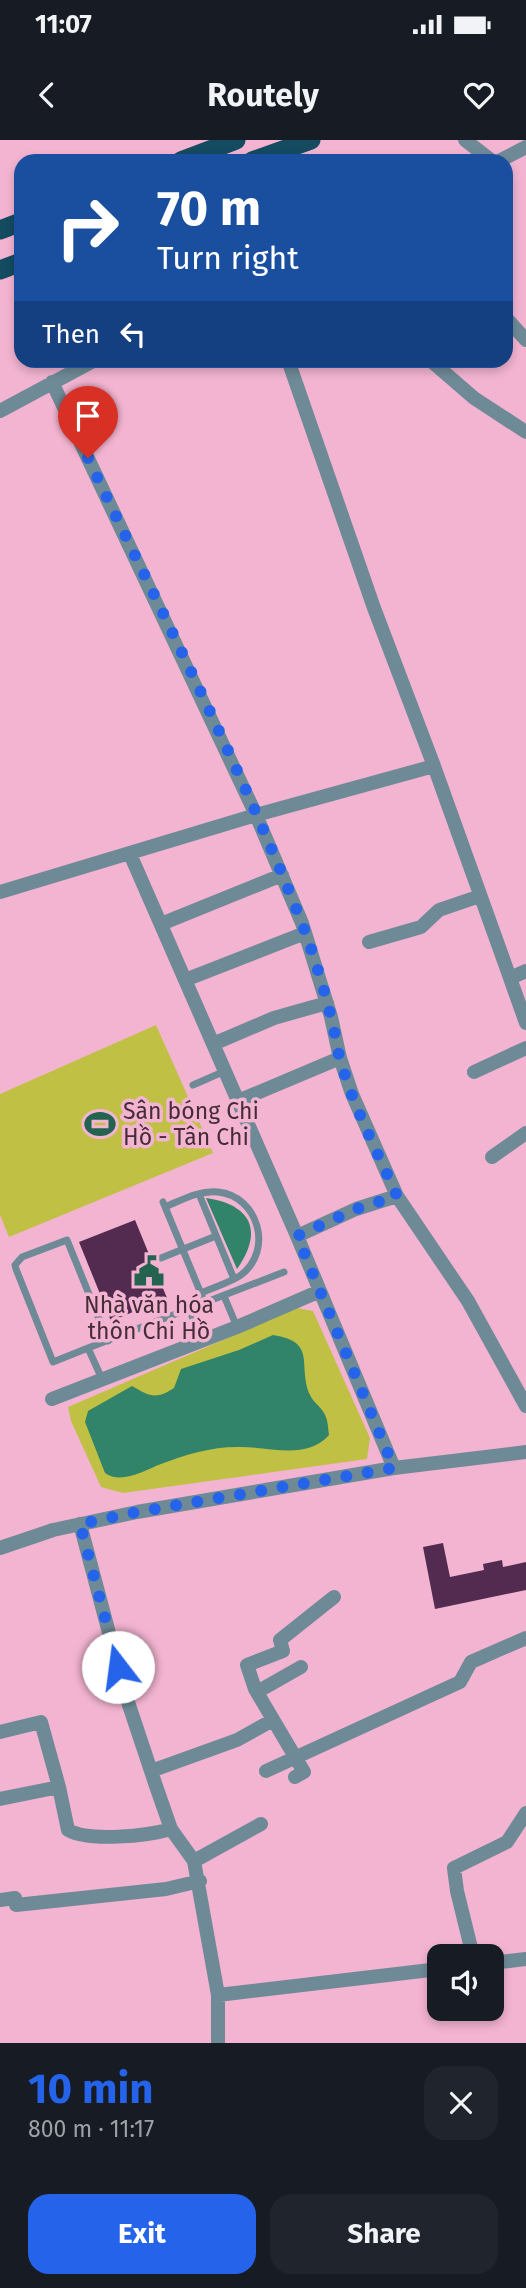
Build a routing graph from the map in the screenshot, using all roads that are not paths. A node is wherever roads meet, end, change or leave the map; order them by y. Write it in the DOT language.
graph roads {
  1 [pos="236,140"];
  2 [pos="311,140"];
  3 [pos="465,140"];
  4 [pos="199,154"];
  5 [pos="272,154"];
  6 [pos="483,154"];
  7 [pos="513,326"];
  8 [pos="526,340"];
  9 [pos="79,368"];
  10 [pos="291,368"];
  11 [pos="439,368"];
  12 [pos="52,382"];
  13 [pos="0,411"];
  14 [pos="526,432"];
  15 [pos="434,766"];
  16 [pos="256,815"];
  17 [pos="130,854"];
  18 [pos="282,875"];
  19 [pos="0,892"];
  20 [pos="480,896"];
  21 [pos="161,924"];
  22 [pos="305,933"];
  23 [pos="369,942"];
  24 [pos="526,971"];
  25 [pos="510,978"];
  26 [pos="185,980"];
  27 [pos="327,1003"];
  28 [pos="526,1023"];
  29 [pos="213,1044"];
  30 [pos="526,1048"];
  31 [pos="340,1058"];
  32 [pos="225,1071"];
  33 [pos="474,1072"];
  34 [pos="193,1085"];
  35 [pos="238,1101"];
  36 [pos="526,1133"];
  37 [pos="492,1157"];
  38 [pos="198,1194"];
  39 [pos="397,1196"];
  40 [pos="216,1236"];
  41 [pos="297,1236"];
  42 [pos="183,1250"];
  43 [pos="161,1258"];
  44 [pos="285,1272"];
  45 [pos="234,1279"];
  46 [pos="320,1292"];
  47 [pos="201,1293"];
  48 [pos="224,1296"];
  49 [pos="205,1303"];
  50 [pos="189,1309"];
  51 [pos="237,1327"];
  52 [pos="202,1340"];
  53 [pos="108,1341"];
  54 [pos="88,1348"];
  55 [pos="102,1380"];
  56 [pos="52,1399"];
  57 [pos="526,1406"];
  58 [pos="526,1452"];
  59 [pos="394,1468"];
  60 [pos="80,1524"];
  61 [pos="0,1548"];
  62 [pos="334,1597"];
  63 [pos="526,1638"];
  64 [pos="301,1667"];
  65 [pos="257,1692"];
  66 [pos="273,1720"];
  67 [pos="0,1732"];
  68 [pos="297,1758"];
  69 [pos="150,1771"];
  70 [pos="266,1771"];
  71 [pos="295,1777"];
  72 [pos="59,1787"];
  73 [pos="0,1799"];
  74 [pos="526,1813"];
  75 [pos="261,1824"];
  76 [pos="171,1829"];
  77 [pos="194,1861"];
  78 [pos="200,1881"];
  79 [pos="0,1900"];
  80 [pos="470,1944"];
  81 [pos="526,1959"];
  82 [pos="504,1962"];
  83 [pos="427,1970"];
  84 [pos="218,1994"];
  85 [pos="218,2043"];
  1 -- 4 [label="highway"];
  2 -- 5 [label="highway"];
  3 -- 6 [label="street"];
  7 -- 8 [label="street"];
  9 -- 12 [label="street"];
  10 -- 15 [label="street"];
  11 -- 14 [label="street"];
  12 -- 13 [label="street"];
  12 -- 16 [label="street"];
  15 -- 16 [label="street"];
  15 -- 20 [label="street"];
  16 -- 17 [label="street"];
  16 -- 18 [label="street"];
  17 -- 19 [label="street"];
  17 -- 21 [label="street"];
  18 -- 21 [label="street"];
  18 -- 22 [label="street"];
  20 -- 23 [label="street"];
  20 -- 25 [label="street"];
  21 -- 26 [label="street"];
  22 -- 26 [label="street"];
  22 -- 27 [label="street"];
  24 -- 25 [label="street"];
  25 -- 28 [label="street"];
  26 -- 29 [label="street"];
  27 -- 29 [label="street"];
  27 -- 31 [label="street"];
  29 -- 32 [label="street"];
  30 -- 33 [label="street"];
  31 -- 35 [label="street"];
  31 -- 39 [label="street"];
  32 -- 34 [label="lane"];
  32 -- 35 [label="street"];
  35 -- 41 [label="street"];
  36 -- 37 [label="street"];
  38 -- 40 [label="lane"];
  38 -- 42 [label="lane"];
  38 -- 45 [label="lane"];
  39 -- 41 [label="street"];
  39 -- 57 [label="street"];
  40 -- 42 [label="lane"];
  40 -- 45 [label="lane"];
  41 -- 46 [label="street"];
  42 -- 43 [label="lane"];
  42 -- 47 [label="lane"];
  44 -- 48 [label="lane"];
  45 -- 47 [label="lane"];
  46 -- 51 [label="street"];
  46 -- 59 [label="street"];
  47 -- 49 [label="lane"];
  48 -- 49 [label="lane"];
  48 -- 51 [label="lane"];
  49 -- 50 [label="lane"];
  50 -- 52 [label="lane"];
  50 -- 53 [label="lane"];
  51 -- 52 [label="street"];
  52 -- 55 [label="street"];
  53 -- 54 [label="lane"];
  53 -- 54 [label="lane"];
  54 -- 55 [label="lane"];
  55 -- 56 [label="street"];
  58 -- 59 [label="street"];
  59 -- 60 [label="street"];
  60 -- 61 [label="street"];
  60 -- 69 [label="street"];
  62 -- 65 [label="street"];
  63 -- 68 [label="street"];
  64 -- 65 [label="street"];
  65 -- 66 [label="street"];
  66 -- 68 [label="street"];
  66 -- 69 [label="street"];
  67 -- 72 [label="street"];
  68 -- 70 [label="street"];
  68 -- 71 [label="street"];
  69 -- 76 [label="street"];
  72 -- 73 [label="street"];
  72 -- 76 [label="street"];
  74 -- 80 [label="street"];
  75 -- 77 [label="street"];
  76 -- 77 [label="street"];
  77 -- 78 [label="street"];
  78 -- 79 [label="street"];
  78 -- 84 [label="street"];
  81 -- 82 [label="street"];
  83 -- 84 [label="street"];
  84 -- 85 [label="street"];
}
